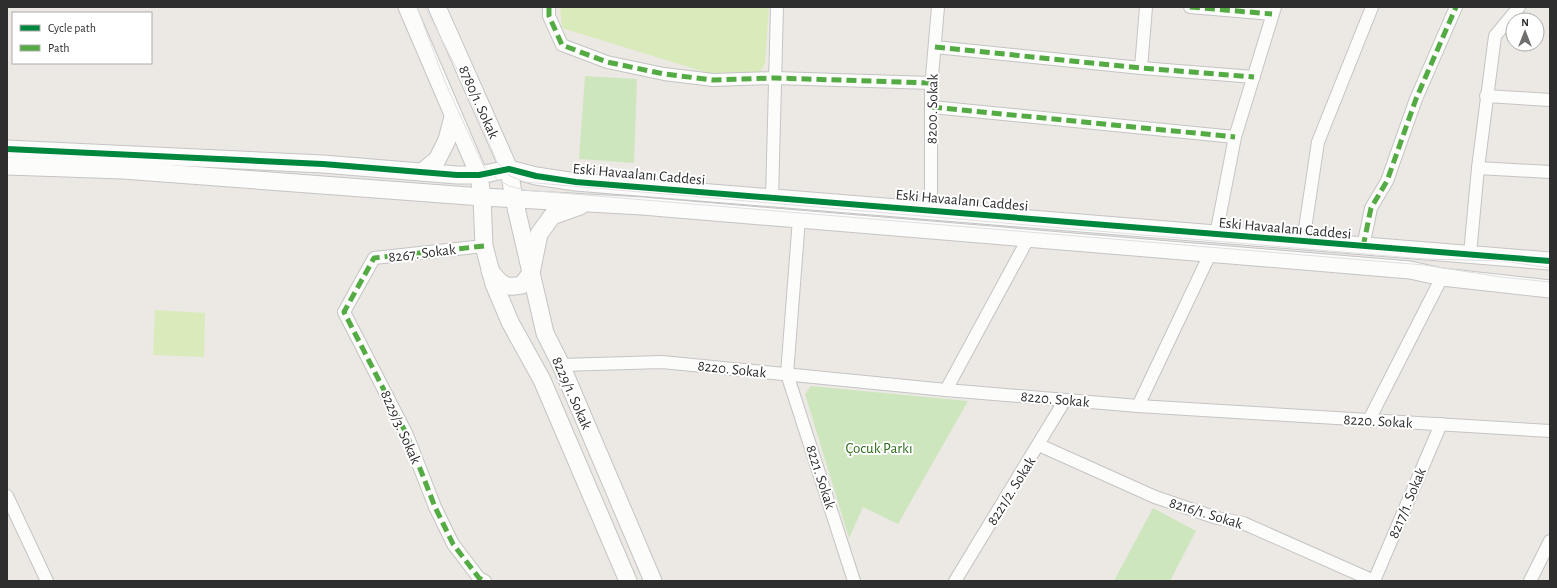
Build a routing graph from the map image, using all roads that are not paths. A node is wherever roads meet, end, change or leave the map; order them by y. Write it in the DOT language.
graph roads {
  1 [pos="407,7"];
  2 [pos="438,7"];
  3 [pos="550,7"];
  4 [pos="777,7"];
  5 [pos="938,7"];
  6 [pos="1146,7"];
  7 [pos="1190,7"];
  8 [pos="1372,7"];
  9 [pos="1456,7"];
  10 [pos="1519,7"];
  11 [pos="1274,11"];
  12 [pos="935,47"];
  13 [pos="1141,68"];
  14 [pos="1254,77"];
  15 [pos="775,78"];
  16 [pos="932,82"];
  17 [pos="1486,96"];
  18 [pos="1550,100"];
  19 [pos="932,107"];
  20 [pos="453,118"];
  21 [pos="1235,137"];
  22 [pos="7,149"];
  23 [pos="7,166"];
  24 [pos="1478,168"];
  25 [pos="509,169"];
  26 [pos="422,172"];
  27 [pos="1550,172"];
  28 [pos="479,175"];
  29 [pos="482,197"];
  30 [pos="772,198"];
  31 [pos="514,199"];
  32 [pos="588,203"];
  33 [pos="931,211"];
  34 [pos="799,219"];
  35 [pos="1216,235"];
  36 [pos="1029,237"];
  37 [pos="1303,242"];
  38 [pos="484,246"];
  39 [pos="1363,247"];
  40 [pos="1211,252"];
  41 [pos="1470,254"];
  42 [pos="1550,261"];
  43 [pos="490,270"];
  44 [pos="531,273"];
  45 [pos="1442,278"];
  46 [pos="1550,289"];
  47 [pos="344,312"];
  48 [pos="561,365"];
  49 [pos="787,374"];
  50 [pos="946,390"];
  51 [pos="1065,400"];
  52 [pos="1138,406"];
  53 [pos="1369,420"];
  54 [pos="1441,424"];
  55 [pos="1550,431"];
  56 [pos="1039,445"];
  57 [pos="7,496"];
  58 [pos="1550,543"];
  59 [pos="48,581"];
  60 [pos="485,581"];
  61 [pos="628,581"];
  62 [pos="653,581"];
  63 [pos="854,581"];
  64 [pos="956,581"];
  65 [pos="1374,581"];
  66 [pos="1530,581"];
  1 -- 20 [label="street, 8229/1. Sokak"];
  2 -- 25 [label="street, 8780/1. Sokak"];
  3 -- 15 [label="street"];
  4 -- 15 [label="street"];
  5 -- 12 [label="street, 8200. Sokak"];
  6 -- 13 [label="street"];
  7 -- 11 [label="street"];
  8 -- 37 [label="street"];
  9 -- 39 [label="street"];
  10 -- 17 [label="street"];
  11 -- 14 [label="street"];
  12 -- 13 [label="street"];
  12 -- 16 [label="street, 8200. Sokak"];
  13 -- 14 [label="street"];
  14 -- 21 [label="street"];
  15 -- 16 [label="street"];
  15 -- 30 [label="street"];
  16 -- 19 [label="street, 8200. Sokak"];
  17 -- 18 [label="street"];
  17 -- 24 [label="street"];
  19 -- 21 [label="street"];
  19 -- 33 [label="street, 8200. Sokak"];
  20 -- 26 [label="street"];
  20 -- 28 [label="street, 8229/1. Sokak"];
  21 -- 35 [label="street"];
  22 -- 26 [label="street, Eski Havaalanı Caddesi"];
  23 -- 29 [label="street, Eski Havaalanı Caddesi"];
  24 -- 27 [label="street"];
  24 -- 41 [label="street"];
  25 -- 28 [label="street, Eski Havaalanı Caddesi"];
  25 -- 30 [label="street, Eski Havaalanı Caddesi"];
  25 -- 31 [label="street, 8780/1. Sokak"];
  26 -- 28 [label="street, Eski Havaalanı Caddesi"];
  28 -- 29 [label="street, 8229/1. Sokak"];
  29 -- 31 [label="street, Eski Havaalanı Caddesi"];
  29 -- 38 [label="street, 8229/1. Sokak"];
  30 -- 33 [label="street, Eski Havaalanı Caddesi"];
  31 -- 32 [label="street, Eski Havaalanı Caddesi"];
  31 -- 44 [label="street, 8229/1. Sokak"];
  32 -- 34 [label="street, Eski Havaalanı Caddesi"];
  32 -- 44 [label="street"];
  33 -- 35 [label="street, Eski Havaalanı Caddesi"];
  34 -- 36 [label="street, Eski Havaalanı Caddesi"];
  34 -- 49 [label="street"];
  35 -- 37 [label="street, Eski Havaalanı Caddesi"];
  36 -- 40 [label="street, Eski Havaalanı Caddesi"];
  36 -- 50 [label="street"];
  37 -- 39 [label="street, Eski Havaalanı Caddesi"];
  38 -- 43 [label="street, 8229/1. Sokak"];
  38 -- 47 [label="street, 8267. Sokak"];
  39 -- 41 [label="street, Eski Havaalanı Caddesi"];
  40 -- 45 [label="street, Eski Havaalanı Caddesi"];
  40 -- 52 [label="street"];
  41 -- 42 [label="street, Eski Havaalanı Caddesi"];
  43 -- 44 [label="street"];
  43 -- 61 [label="street, 8229/1. Sokak"];
  44 -- 48 [label="street, 8229/1. Sokak"];
  45 -- 46 [label="street, Eski Havaalanı Caddesi"];
  45 -- 53 [label="street"];
  47 -- 60 [label="street, 8229/3. Sokak"];
  48 -- 49 [label="street, 8220. Sokak"];
  48 -- 62 [label="street, 8229/1. Sokak"];
  49 -- 50 [label="street, 8220. Sokak"];
  49 -- 63 [label="street, 8221. Sokak"];
  50 -- 51 [label="street, 8220. Sokak"];
  51 -- 52 [label="street, 8220. Sokak"];
  51 -- 56 [label="street, 8221/2. Sokak"];
  52 -- 53 [label="street, 8220. Sokak"];
  53 -- 54 [label="street, 8220. Sokak"];
  54 -- 55 [label="street, 8220. Sokak"];
  54 -- 65 [label="street, 8217/1. Sokak"];
  56 -- 64 [label="street, 8221/2. Sokak"];
  56 -- 65 [label="street, 8216/1. Sokak"];
  57 -- 59 [label="street"];
  58 -- 66 [label="street"];
}
